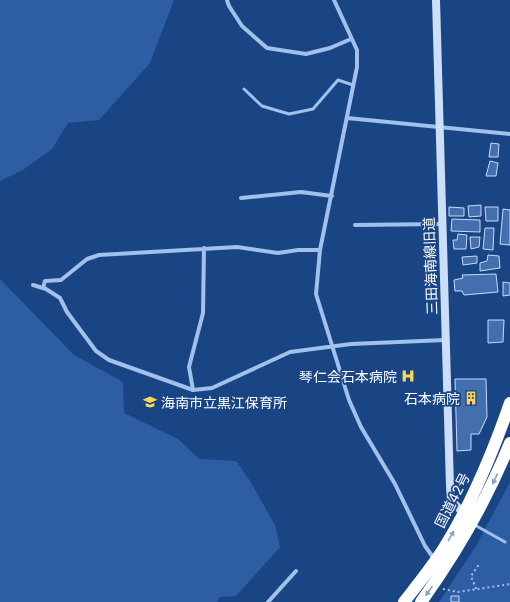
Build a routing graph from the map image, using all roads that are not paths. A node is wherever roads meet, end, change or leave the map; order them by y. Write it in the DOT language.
graph roads {
  1 [pos="228,0"];
  2 [pos="334,0"];
  3 [pos="436,0"];
  4 [pos="351,39"];
  5 [pos="353,85"];
  6 [pos="244,89"];
  7 [pos="347,118"];
  8 [pos="439,127"];
  9 [pos="510,134"];
  10 [pos="332,196"];
  11 [pos="241,198"];
  12 [pos="442,224"];
  13 [pos="355,225"];
  14 [pos="204,248"];
  15 [pos="320,250"];
  16 [pos="33,285"];
  17 [pos="43,288"];
  18 [pos="445,340"];
  19 [pos="331,347"];
  20 [pos="193,390"];
  21 [pos="510,403"];
  22 [pos="510,443"];
  23 [pos="463,513"];
  24 [pos="472,523"];
  25 [pos="505,542"];
  26 [pos="436,560"];
  27 [pos="445,569"];
  28 [pos="296,571"];
  29 [pos="268,602"];
  30 [pos="404,602"];
  31 [pos="421,602"];
  1 -- 4 [label="street"];
  2 -- 4 [label="street"];
  3 -- 8 [label="street, 三田海南線旧道"];
  4 -- 5 [label="street"];
  5 -- 6 [label="lane"];
  5 -- 7 [label="street"];
  7 -- 8 [label="street"];
  7 -- 10 [label="street"];
  8 -- 9 [label="street"];
  8 -- 12 [label="street, 三田海南線旧道"];
  10 -- 11 [label="street"];
  10 -- 15 [label="street"];
  12 -- 13 [label="street"];
  12 -- 18 [label="street, 三田海南線旧道"];
  14 -- 15 [label="street"];
  14 -- 17 [label="street"];
  14 -- 20 [label="street"];
  15 -- 19 [label="street"];
  16 -- 17 [label="street"];
  17 -- 20 [label="street"];
  18 -- 19 [label="street"];
  18 -- 23 [label="street, 三田海南線旧道"];
  19 -- 20 [label="street"];
  19 -- 26 [label="street"];
  21 -- 23 [label="highway, 国道42号"];
  22 -- 24 [label="highway, 国道42号, one-way"];
  23 -- 24 [label="street, 三田海南線旧道"];
  26 -- 23 [label="highway, 国道42号, one-way"];
  24 -- 25 [label="lane"];
  24 -- 27 [label="highway, 国道42号"];
  26 -- 27 [label="street"];
  26 -- 30 [label="highway, 国道42号"];
  27 -- 31 [label="highway, 国道42号, one-way"];
  28 -- 29 [label="street"];
}
